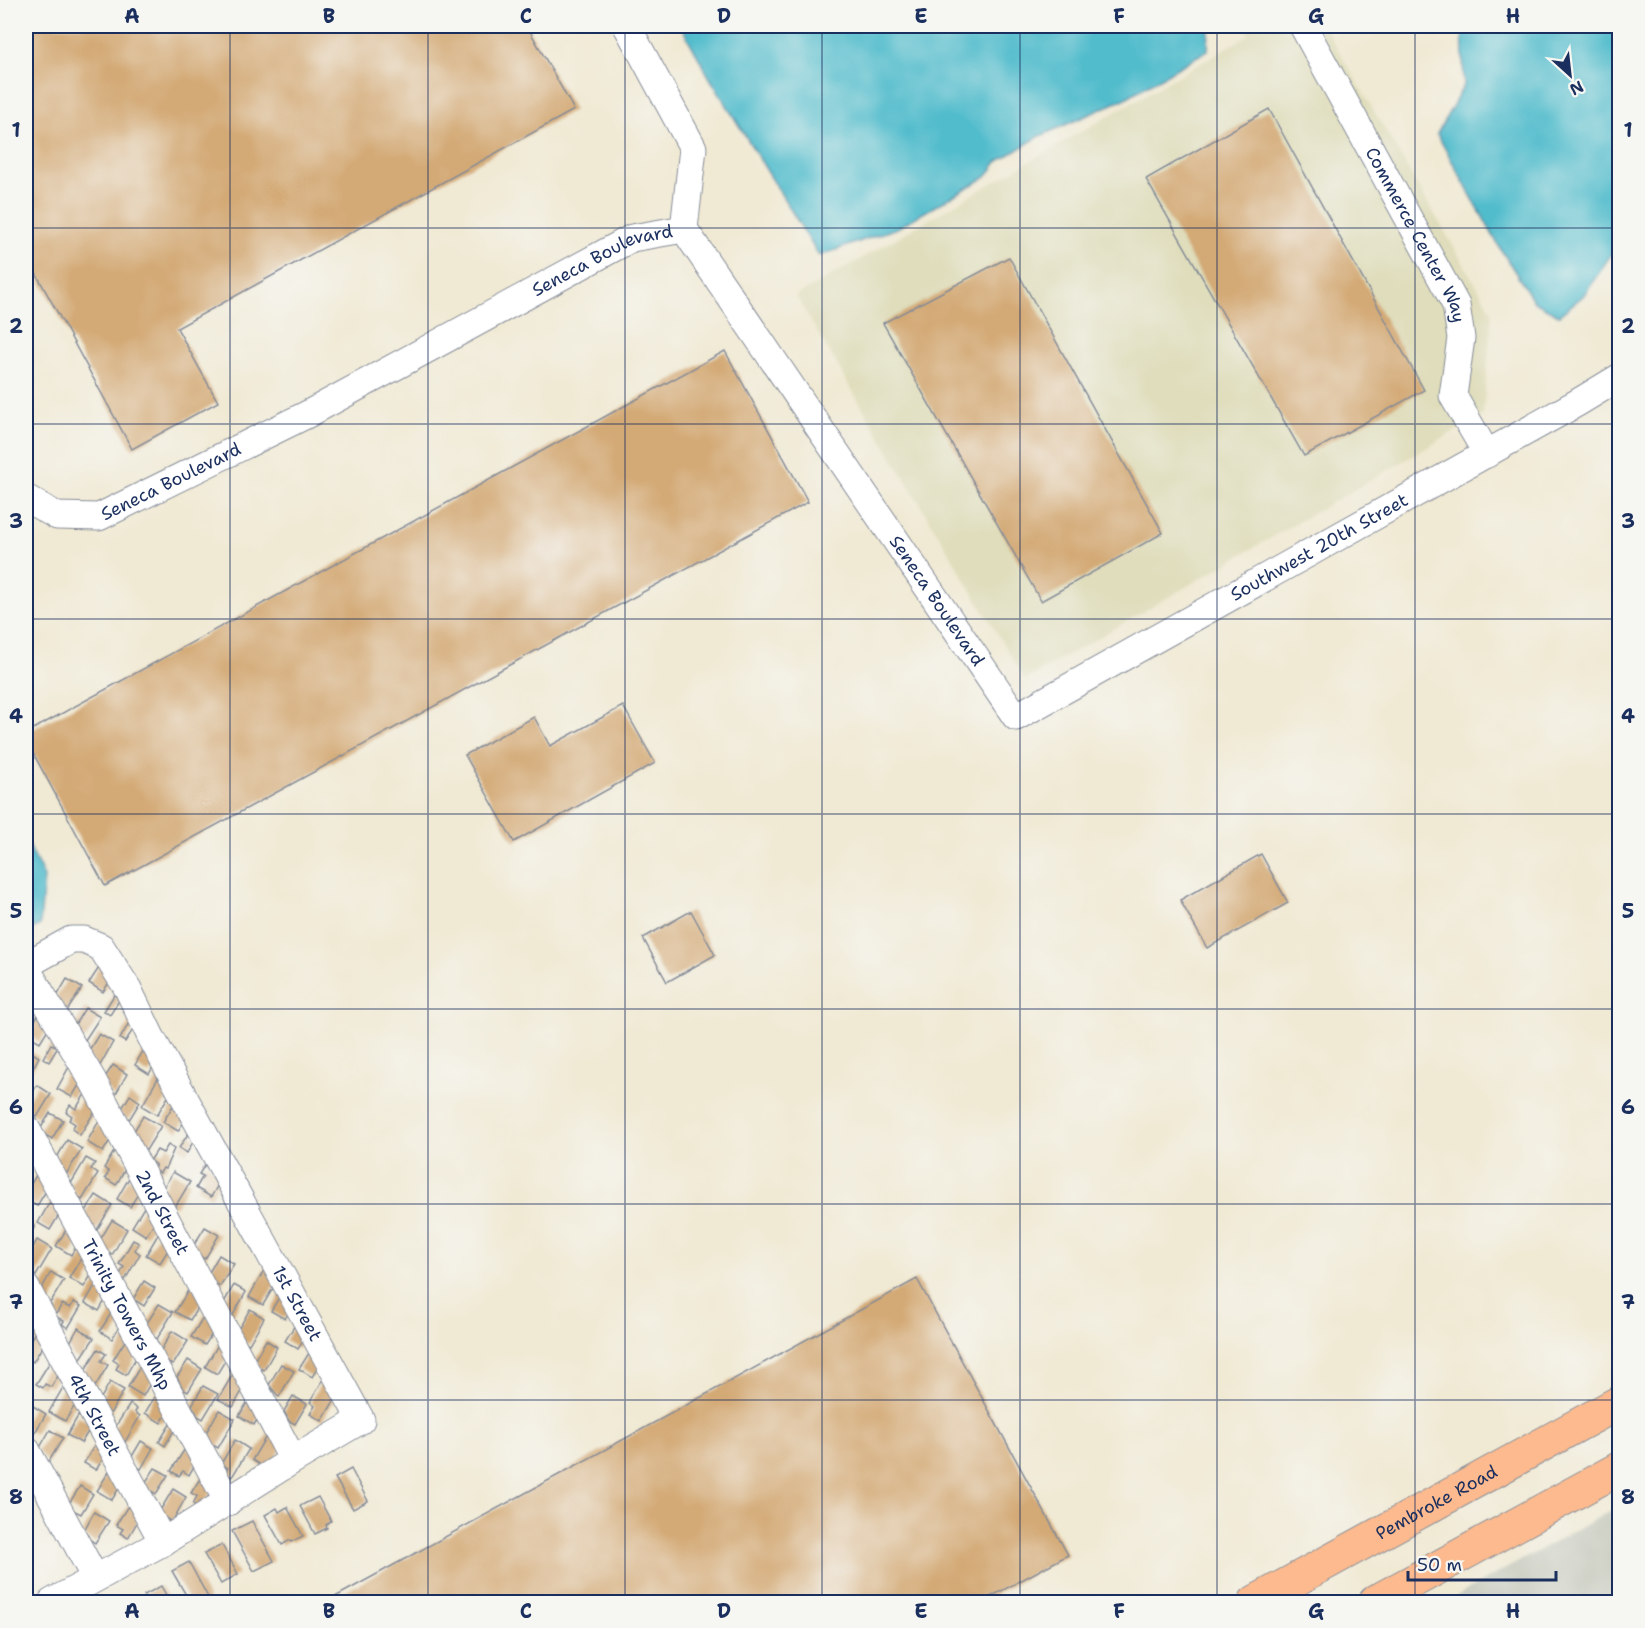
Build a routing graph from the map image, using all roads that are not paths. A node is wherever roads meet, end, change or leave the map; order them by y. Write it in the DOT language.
graph roads {
  1 [pos="627,26"];
  2 [pos="1303,26"];
  3 [pos="684,228"];
  4 [pos="1620,377"];
  5 [pos="1487,454"];
  6 [pos="26,498"];
  7 [pos="1016,717"];
  8 [pos="26,967"];
  9 [pos="26,1128"];
  10 [pos="26,1288"];
  11 [pos="1620,1402"];
  12 [pos="26,1449"];
  13 [pos="293,1460"];
  14 [pos="1620,1468"];
  15 [pos="228,1502"];
  16 [pos="163,1542"];
  17 [pos="95,1578"];
  18 [pos="52,1602"];
  19 [pos="1255,1602"];
  20 [pos="1375,1602"];
  1 -- 3 [label="street"];
  2 -- 5 [label="street, Commerce Center Way"];
  3 -- 6 [label="street, Seneca Boulevard"];
  3 -- 7 [label="street, Seneca Boulevard"];
  4 -- 5 [label="street, Southwest 20th Street"];
  5 -- 7 [label="street, Southwest 20th Street"];
  8 -- 13 [label="street, 2nd Street"];
  8 -- 13 [label="street, 1st Street"];
  9 -- 15 [label="street, Trinity Towers Mhp"];
  10 -- 16 [label="street, 4th Street"];
  11 -- 19 [label="main road, Pembroke Road"];
  12 -- 17 [label="street"];
  13 -- 15 [label="street, 1st Street"];
  14 -- 20 [label="main road"];
  15 -- 16 [label="street, 1st Street"];
  16 -- 17 [label="street, 1st Street"];
  17 -- 18 [label="street, 1st Street"];
}
